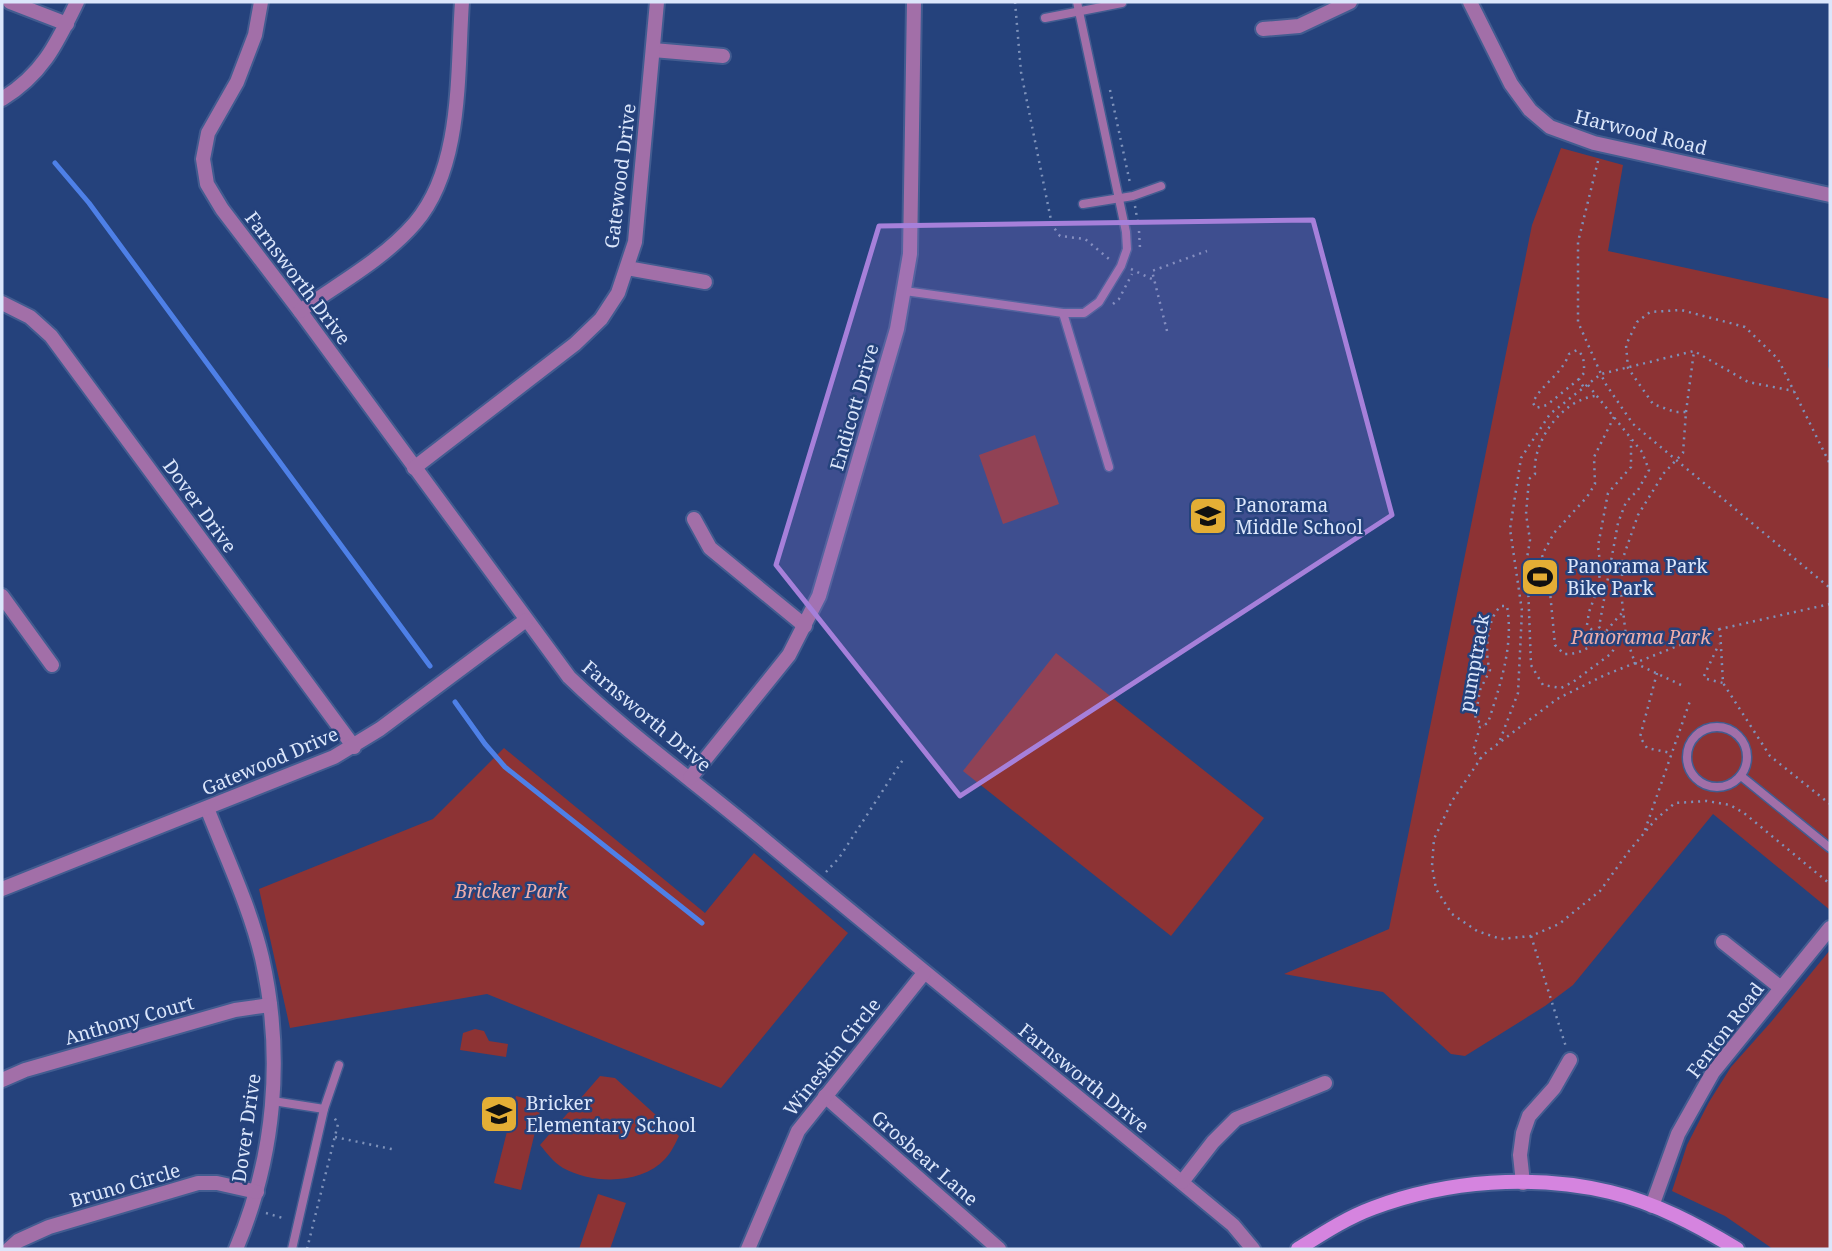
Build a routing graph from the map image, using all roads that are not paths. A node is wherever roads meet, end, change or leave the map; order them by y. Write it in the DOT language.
graph roads {
  1 [pos="10,2"];
  2 [pos="77,2"];
  3 [pos="261,2"];
  4 [pos="461,2"];
  5 [pos="657,2"];
  6 [pos="914,2"];
  7 [pos="1350,2"];
  8 [pos="1470,2"];
  9 [pos="1122,3"];
  10 [pos="1078,6"];
  11 [pos="1045,18"];
  12 [pos="66,24"];
  13 [pos="1263,29"];
  14 [pos="653,50"];
  15 [pos="723,57"];
  16 [pos="2,99"];
  17 [pos="1161,186"];
  18 [pos="1830,195"];
  19 [pos="1119,197"];
  20 [pos="1083,204"];
  21 [pos="627,268"];
  22 [pos="705,282"];
  23 [pos="905,291"];
  24 [pos="2,303"];
  25 [pos="300,311"];
  26 [pos="1063,313"];
  27 [pos="1109,467"];
  28 [pos="414,468"];
  29 [pos="694,519"];
  30 [pos="2,596"];
  31 [pos="526,620"];
  32 [pos="805,626"];
  33 [pos="52,665"];
  34 [pos="354,747"];
  35 [pos="1741,776"];
  36 [pos="690,778"];
  37 [pos="207,808"];
  38 [pos="1830,848"];
  39 [pos="2,890"];
  40 [pos="1830,928"];
  41 [pos="1723,942"];
  42 [pos="924,973"];
  43 [pos="1781,988"];
  44 [pos="270,1005"];
  45 [pos="1570,1060"];
  46 [pos="339,1065"];
  47 [pos="2,1080"];
  48 [pos="1325,1083"];
  49 [pos="825,1096"];
  50 [pos="273,1101"];
  51 [pos="327,1109"];
  52 [pos="1182,1182"];
  53 [pos="1523,1183"];
  54 [pos="257,1192"];
  55 [pos="1652,1206"];
  56 [pos="9,1249"];
  57 [pos="236,1249"];
  58 [pos="292,1249"];
  59 [pos="748,1249"];
  60 [pos="999,1249"];
  61 [pos="1253,1249"];
  62 [pos="1298,1249"];
  63 [pos="1737,1249"];
  1 -- 12 [label="street"];
  2 -- 12 [label="street"];
  3 -- 25 [label="street, Farnsworth Drive"];
  4 -- 25 [label="street"];
  5 -- 14 [label="street, Gatewood Drive"];
  6 -- 23 [label="street, Endicott Drive"];
  7 -- 13 [label="street"];
  8 -- 18 [label="street, Harwood Road"];
  9 -- 10 [label="lane"];
  10 -- 11 [label="lane"];
  10 -- 19 [label="lane"];
  12 -- 16 [label="street"];
  14 -- 15 [label="street"];
  14 -- 21 [label="street, Gatewood Drive"];
  17 -- 19 [label="lane"];
  19 -- 20 [label="lane"];
  19 -- 26 [label="lane"];
  21 -- 22 [label="street"];
  21 -- 28 [label="street, Gatewood Drive"];
  23 -- 26 [label="lane"];
  23 -- 32 [label="street, Endicott Drive"];
  24 -- 34 [label="street, Dover Drive"];
  25 -- 28 [label="street, Farnsworth Drive"];
  26 -- 27 [label="lane"];
  28 -- 31 [label="street, Farnsworth Drive"];
  29 -- 32 [label="street"];
  30 -- 33 [label="street"];
  31 -- 34 [label="street, Gatewood Drive"];
  31 -- 36 [label="street, Farnsworth Drive"];
  32 -- 36 [label="street, Endicott Drive"];
  34 -- 37 [label="street, Gatewood Drive"];
  35 -- 35 [label="lane"];
  35 -- 38 [label="lane"];
  36 -- 42 [label="street, Farnsworth Drive"];
  37 -- 39 [label="street, Gatewood Drive"];
  37 -- 44 [label="street, Dover Drive"];
  40 -- 43 [label="street, Fenton Road"];
  41 -- 43 [label="street"];
  42 -- 49 [label="street, Wineskin Circle"];
  42 -- 52 [label="street, Farnsworth Drive"];
  43 -- 55 [label="street, Fenton Road"];
  44 -- 47 [label="street, Anthony Court"];
  44 -- 50 [label="street, Dover Drive"];
  45 -- 53 [label="street"];
  46 -- 51 [label="lane"];
  48 -- 52 [label="street"];
  49 -- 59 [label="street, Wineskin Circle"];
  49 -- 60 [label="street, Grosbear Lane"];
  50 -- 51 [label="lane"];
  50 -- 54 [label="street, Dover Drive"];
  51 -- 58 [label="lane"];
  52 -- 61 [label="street, Farnsworth Drive"];
  53 -- 55 [label="street"];
  53 -- 62 [label="street"];
  54 -- 56 [label="street, Bruno Circle"];
  54 -- 57 [label="street, Dover Drive"];
  55 -- 63 [label="street"];
}
